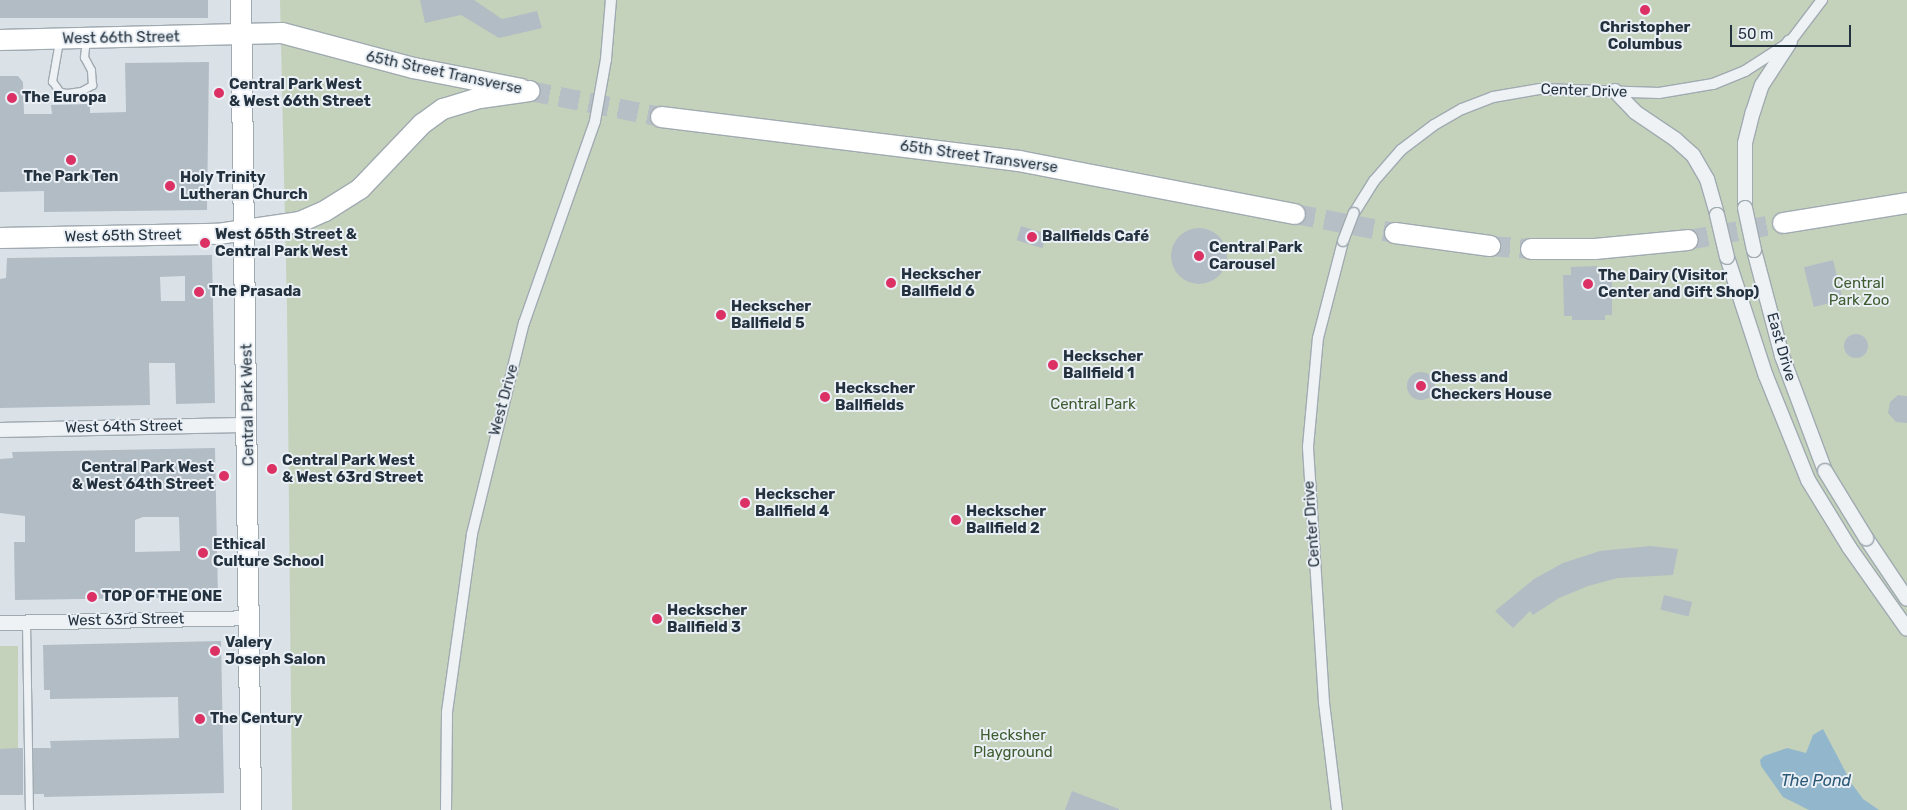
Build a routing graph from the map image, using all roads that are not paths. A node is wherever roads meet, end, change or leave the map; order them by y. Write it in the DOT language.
graph roads {
  1 [pos="240,0"];
  2 [pos="611,0"];
  3 [pos="1822,0"];
  4 [pos="242,35"];
  5 [pos="59,38"];
  6 [pos="86,38"];
  7 [pos="0,40"];
  8 [pos="1790,42"];
  9 [pos="1616,91"];
  10 [pos="661,116"];
  11 [pos="1907,193"];
  12 [pos="1907,203"];
  13 [pos="1858,209"];
  14 [pos="1295,214"];
  15 [pos="1782,223"];
  16 [pos="245,231"];
  17 [pos="1395,233"];
  18 [pos="0,238"];
  19 [pos="1688,240"];
  20 [pos="1490,246"];
  21 [pos="1531,249"];
  22 [pos="248,425"];
  23 [pos="0,430"];
  24 [pos="1907,599"];
  25 [pos="251,618"];
  26 [pos="26,622"];
  27 [pos="0,623"];
  28 [pos="1907,629"];
  29 [pos="29,810"];
  30 [pos="252,810"];
  31 [pos="446,810"];
  32 [pos="1338,810"];
  1 -- 4 [label="main road, Central Park West"];
  2 -- 31 [label="street, West Drive"];
  3 -- 8 [label="street, East Drive"];
  4 -- 6 [label="main road, West 66th Street"];
  4 -- 16 [label="main road, Central Park West"];
  4 -- 16 [label="main road, 65th Street Transverse"];
  5 -- 6 [label="main road, West 66th Street"];
  5 -- 6 [label="lane"];
  5 -- 7 [label="main road, West 66th Street"];
  8 -- 9 [label="street, Center Drive"];
  8 -- 24 [label="street, East Drive, bridge"];
  9 -- 28 [label="street, bridge"];
  9 -- 32 [label="street, Center Drive, bridge"];
  10 -- 14 [label="main road, 65th Street Transverse"];
  11 -- 13 [label="main road"];
  12 -- 13 [label="main road"];
  13 -- 15 [label="main road"];
  16 -- 18 [label="main road, West 65th Street"];
  16 -- 22 [label="main road, Central Park West"];
  17 -- 20 [label="main road"];
  19 -- 21 [label="main road"];
  22 -- 23 [label="street, West 64th Street"];
  22 -- 25 [label="main road, Central Park West"];
  25 -- 26 [label="street, West 63rd Street"];
  25 -- 30 [label="main road, Central Park West"];
  26 -- 27 [label="street, West 63rd Street"];
  26 -- 29 [label="lane"];
}
